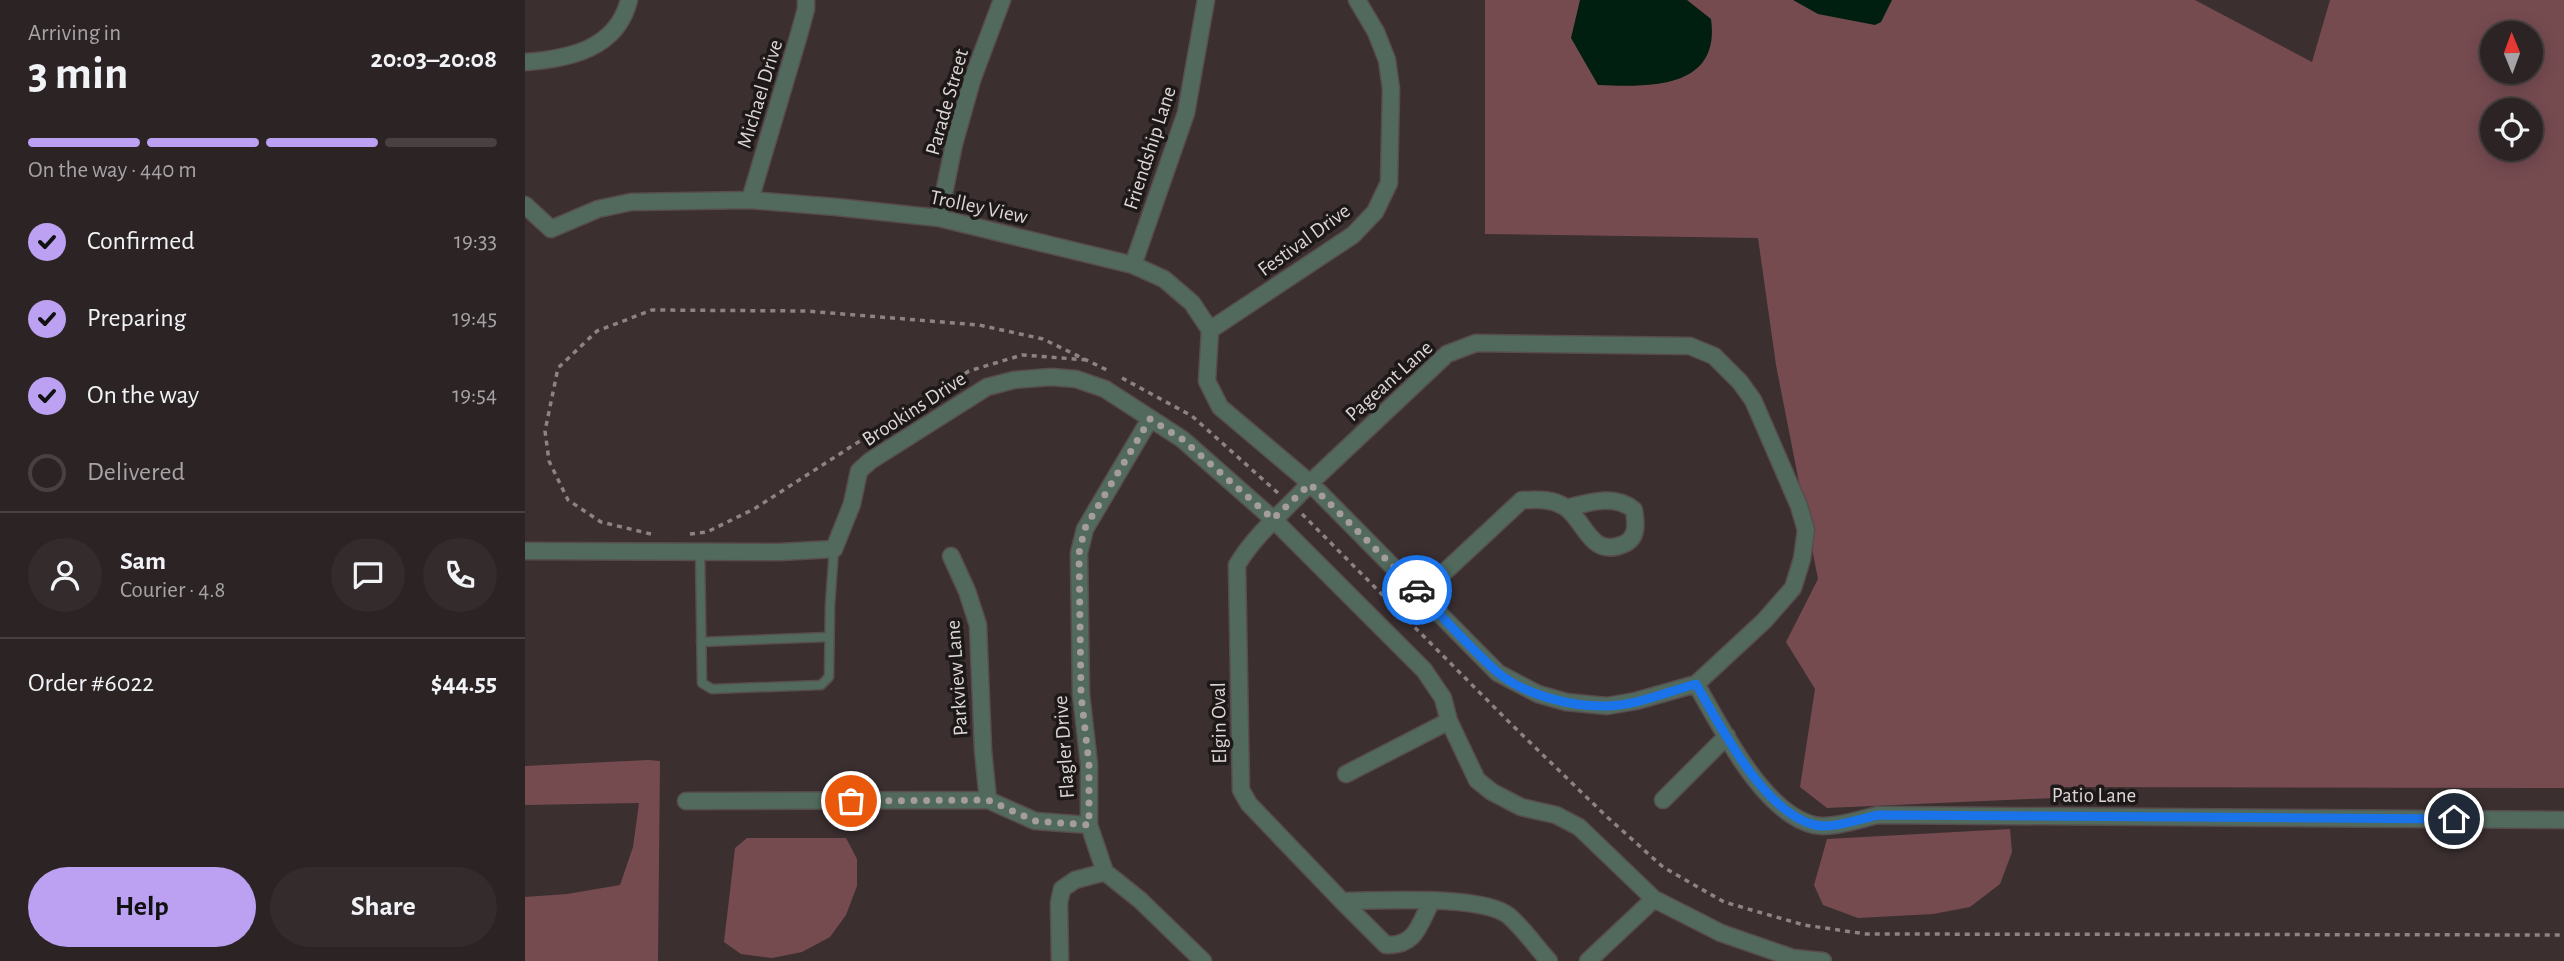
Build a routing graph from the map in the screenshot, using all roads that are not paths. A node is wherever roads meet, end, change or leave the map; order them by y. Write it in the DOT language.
graph roads {
  1 [pos="629,0"];
  2 [pos="806,0"];
  3 [pos="1002,0"];
  4 [pos="1206,0"];
  5 [pos="1357,0"];
  6 [pos="525,62"];
  7 [pos="750,200"];
  8 [pos="525,205"];
  9 [pos="939,218"];
  10 [pos="1133,265"];
  11 [pos="1210,330"];
  12 [pos="1150,419"];
  13 [pos="1310,484"];
  14 [pos="1567,508"];
  15 [pos="1273,519"];
  16 [pos="834,549"];
  17 [pos="525,551"];
  18 [pos="700,551"];
  19 [pos="951,556"];
  20 [pos="1421,594"];
  21 [pos="829,637"];
  22 [pos="701,642"];
  23 [pos="1696,684"];
  24 [pos="1450,720"];
  25 [pos="1727,736"];
  26 [pos="1346,774"];
  27 [pos="988,800"];
  28 [pos="1663,800"];
  29 [pos="686,801"];
  30 [pos="2564,820"];
  31 [pos="1089,825"];
  32 [pos="1105,872"];
  33 [pos="1654,899"];
  34 [pos="1342,901"];
  35 [pos="1431,902"];
  36 [pos="1060,961"];
  37 [pos="1203,961"];
  38 [pos="1549,961"];
  39 [pos="1588,961"];
  40 [pos="1823,961"];
  1 -- 6 [label="street"];
  2 -- 7 [label="street, Michael Drive"];
  3 -- 9 [label="street, Parade Street"];
  4 -- 10 [label="street, Friendship Lane"];
  5 -- 11 [label="street, Festival Drive"];
  7 -- 8 [label="street, Trolley View"];
  7 -- 9 [label="street, Trolley View"];
  9 -- 10 [label="street, Trolley View"];
  10 -- 11 [label="street, Trolley View"];
  11 -- 13 [label="street"];
  12 -- 15 [label="street, Brookins Drive"];
  12 -- 16 [label="street, Brookins Drive"];
  12 -- 31 [label="street, Flagler Drive"];
  13 -- 15 [label="street, Pageant Lane"];
  13 -- 20 [label="street"];
  13 -- 23 [label="street, Pageant Lane"];
  14 -- 20 [label="street"];
  15 -- 24 [label="street, Brookins Drive"];
  15 -- 34 [label="street, Elgin Oval"];
  16 -- 18 [label="street"];
  16 -- 21 [label="lane"];
  17 -- 18 [label="street"];
  18 -- 22 [label="lane"];
  19 -- 27 [label="street, Parkview Lane"];
  20 -- 23 [label="street"];
  21 -- 22 [label="lane"];
  21 -- 22 [label="lane"];
  23 -- 25 [label="street, Patio Lane"];
  24 -- 26 [label="street"];
  24 -- 33 [label="street, Brookins Drive"];
  25 -- 28 [label="street"];
  25 -- 30 [label="street, Patio Lane"];
  27 -- 29 [label="street"];
  27 -- 31 [label="street"];
  31 -- 32 [label="street, Flagler Drive"];
  32 -- 36 [label="street"];
  32 -- 37 [label="street"];
  33 -- 39 [label="street"];
  33 -- 40 [label="street, Brookins Drive"];
  34 -- 35 [label="street"];
  34 -- 35 [label="street, Elgin Oval"];
  35 -- 38 [label="street"];
}
